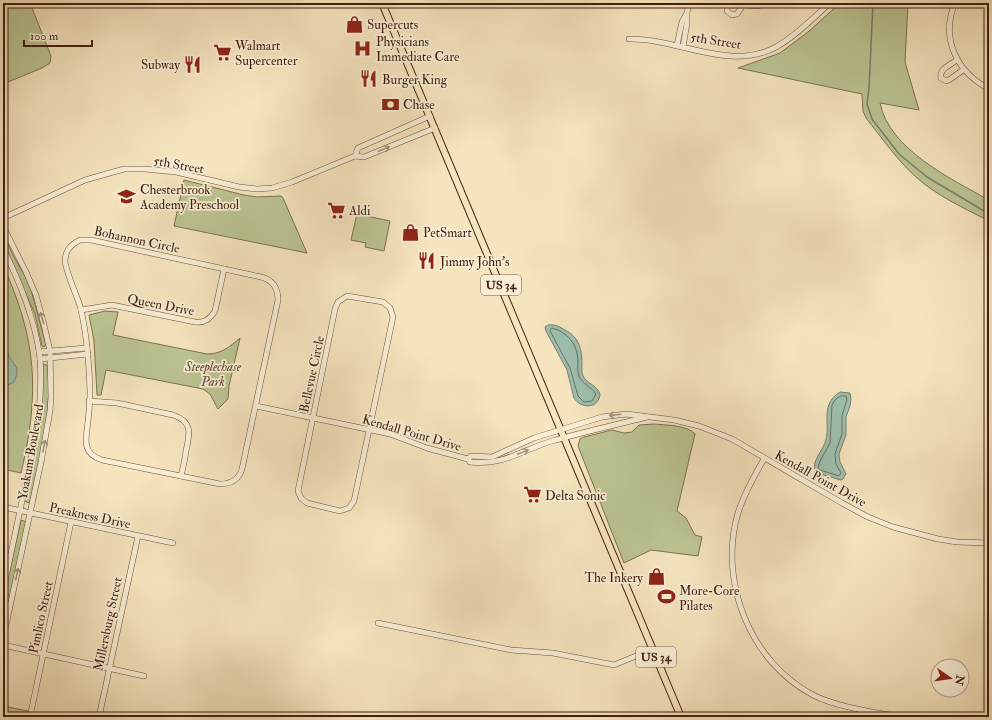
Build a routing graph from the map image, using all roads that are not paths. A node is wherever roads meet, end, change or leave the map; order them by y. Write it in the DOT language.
graph roads {
  1 [pos="382,3"];
  2 [pos="689,3"];
  3 [pos="727,3"];
  4 [pos="738,3"];
  5 [pos="770,3"];
  6 [pos="830,3"];
  7 [pos="955,3"];
  8 [pos="743,5"];
  9 [pos="629,39"];
  10 [pos="680,46"];
  11 [pos="957,60"];
  12 [pos="963,70"];
  13 [pos="989,89"];
  14 [pos="430,116"];
  15 [pos="435,128"];
  16 [pos="354,156"];
  17 [pos="3,218"];
  18 [pos="3,226"];
  19 [pos="3,248"];
  20 [pos="224,269"];
  21 [pos="81,310"];
  22 [pos="50,351"];
  23 [pos="87,351"];
  24 [pos="39,352"];
  25 [pos="50,358"];
  26 [pos="40,359"];
  27 [pos="89,401"];
  28 [pos="256,406"];
  29 [pos="648,417"];
  30 [pos="313,418"];
  31 [pos="560,429"];
  32 [pos="369,430"];
  33 [pos="564,437"];
  34 [pos="468,459"];
  35 [pos="764,459"];
  36 [pos="181,476"];
  37 [pos="3,507"];
  38 [pos="20,511"];
  39 [pos="31,513"];
  40 [pos="71,522"];
  41 [pos="138,536"];
  42 [pos="173,543"];
  43 [pos="989,543"];
  44 [pos="3,591"];
  45 [pos="378,622"];
  46 [pos="3,639"];
  47 [pos="3,645"];
  48 [pos="653,649"];
  49 [pos="43,654"];
  50 [pos="109,668"];
  51 [pos="144,676"];
  52 [pos="30,717"];
  53 [pos="99,717"];
  54 [pos="681,717"];
  55 [pos="900,717"];
  1 -- 14 [label="main road, US 34"];
  2 -- 10 [label="street"];
  3 -- 8 [label="street"];
  4 -- 8 [label="street"];
  5 -- 8 [label="street"];
  6 -- 10 [label="street, 5th Street"];
  7 -- 11 [label="street"];
  9 -- 10 [label="street, 5th Street"];
  11 -- 12 [label="street"];
  11 -- 12 [label="street"];
  12 -- 13 [label="street"];
  14 -- 15 [label="main road, US 34"];
  14 -- 16 [label="street, 5th Street"];
  16 -- 15 [label="street, 5th Street, one-way"];
  15 -- 31 [label="main road, US 34"];
  16 -- 17 [label="street, 5th Street"];
  22 -- 18 [label="street, Yoakum Boulevard, one-way"];
  19 -- 24 [label="street, Yoakum Boulevard"];
  20 -- 21 [label="street, Queen Drive"];
  20 -- 21 [label="street, Bohannon Circle"];
  20 -- 28 [label="street, Bohannon Circle"];
  21 -- 23 [label="street, Bohannon Circle"];
  22 -- 23 [label="street"];
  22 -- 24 [label="street"];
  22 -- 25 [label="street, Yoakum Boulevard"];
  23 -- 25 [label="street"];
  23 -- 27 [label="street, Bohannon Circle"];
  24 -- 26 [label="street, Yoakum Boulevard"];
  25 -- 26 [label="street"];
  39 -- 25 [label="street, Yoakum Boulevard, one-way"];
  26 -- 38 [label="street, Yoakum Boulevard"];
  27 -- 36 [label="street, Bohannon Circle"];
  27 -- 36 [label="street"];
  28 -- 30 [label="street, Kendall Point Drive"];
  28 -- 36 [label="street, Bohannon Circle"];
  29 -- 31 [label="street, Kendall Point Drive, one-way"];
  29 -- 33 [label="street, Kendall Point Drive"];
  29 -- 35 [label="street, Kendall Point Drive"];
  30 -- 32 [label="street, Kendall Point Drive"];
  30 -- 32 [label="street, Bellevue Circle"];
  30 -- 32 [label="street, Bellevue Circle"];
  31 -- 33 [label="main road, US 34"];
  31 -- 34 [label="street, Kendall Point Drive"];
  32 -- 34 [label="street, Kendall Point Drive"];
  34 -- 33 [label="street, Kendall Point Drive, one-way"];
  33 -- 48 [label="main road, US 34"];
  35 -- 43 [label="street, Kendall Point Drive"];
  35 -- 55 [label="street"];
  37 -- 38 [label="street, Preakness Drive"];
  38 -- 39 [label="street, Preakness Drive"];
  38 -- 44 [label="street, Yoakum Boulevard"];
  39 -- 40 [label="street, Preakness Drive"];
  46 -- 39 [label="street, Yoakum Boulevard, one-way"];
  40 -- 41 [label="street, Preakness Drive"];
  40 -- 49 [label="street, Pimlico Street"];
  41 -- 42 [label="street, Preakness Drive"];
  41 -- 50 [label="street, Millersburg Street"];
  45 -- 48 [label="street"];
  47 -- 49 [label="street"];
  48 -- 54 [label="main road, US 34"];
  49 -- 50 [label="street"];
  49 -- 52 [label="street, Pimlico Street"];
  50 -- 51 [label="street"];
  50 -- 53 [label="street, Millersburg Street"];
}
